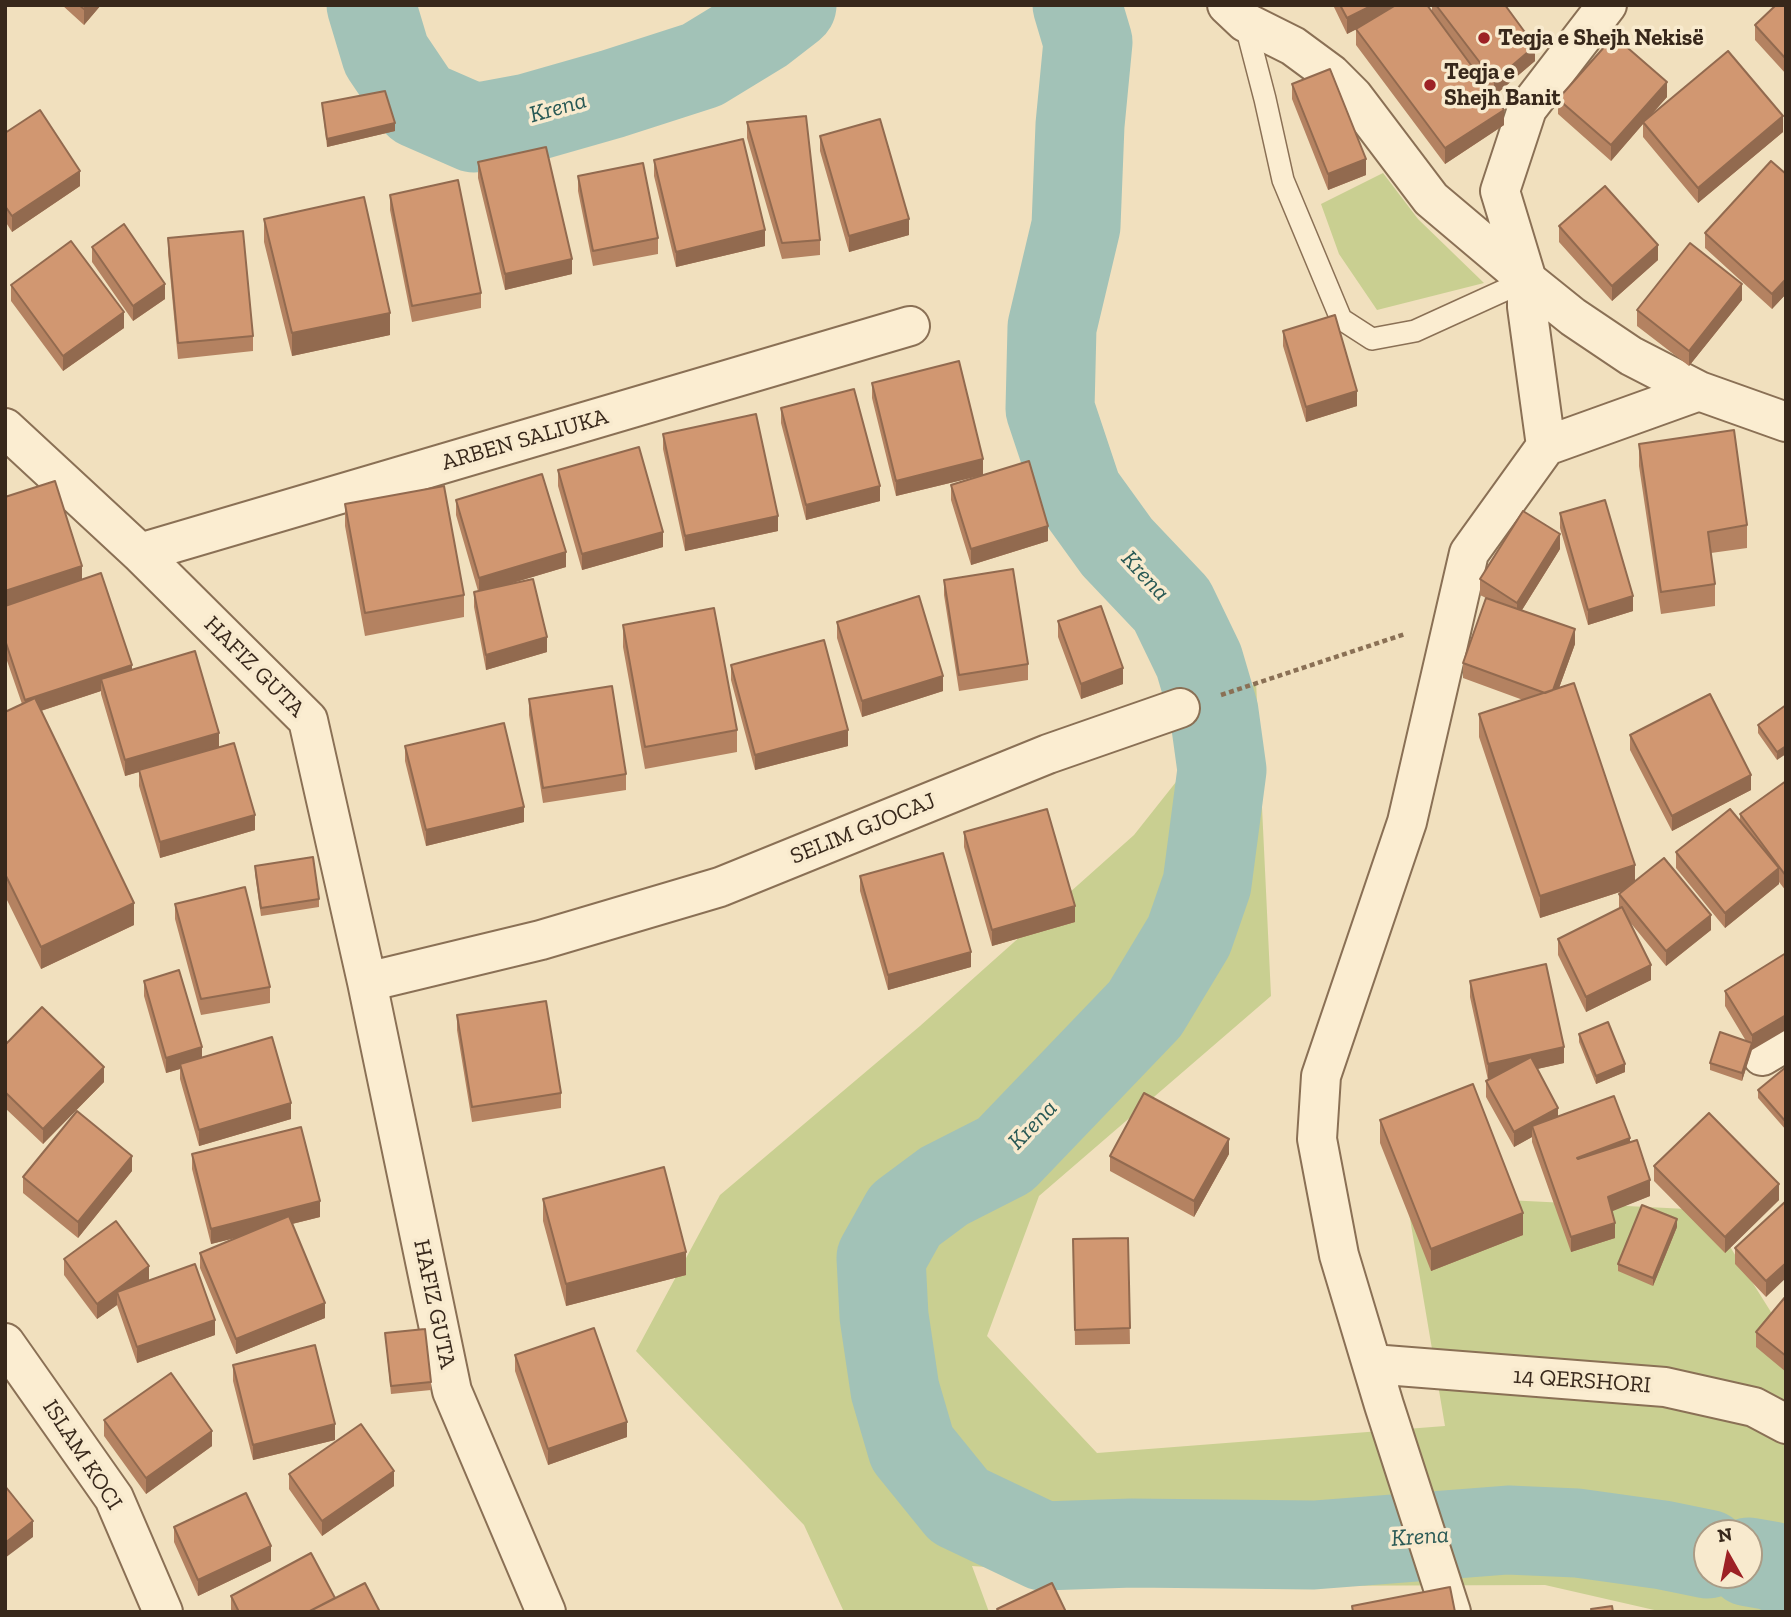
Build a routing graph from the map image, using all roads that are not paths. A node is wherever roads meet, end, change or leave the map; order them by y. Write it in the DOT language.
graph roads {
  1 [pos="1607,5"];
  2 [pos="1236,14"];
  3 [pos="1527,280"];
  4 [pos="910,327"];
  5 [pos="1699,391"];
  6 [pos="1786,422"];
  7 [pos="5,428"];
  8 [pos="1546,446"];
  9 [pos="140,553"];
  10 [pos="1180,708"];
  11 [pos="367,982"];
  12 [pos="5,1343"];
  13 [pos="1372,1364"];
  14 [pos="1786,1424"];
  15 [pos="163,1612"];
  16 [pos="546,1612"];
  17 [pos="1451,1612"];
  1 -- 3 [label="street"];
  2 -- 3 [label="street"];
  2 -- 3 [label="lane"];
  3 -- 5 [label="street"];
  3 -- 8 [label="street"];
  4 -- 9 [label="street, ARBEN SALIUKA"];
  5 -- 6 [label="street"];
  5 -- 8 [label="street"];
  7 -- 9 [label="street, HAFIZ GUTA"];
  8 -- 13 [label="street"];
  9 -- 11 [label="street, HAFIZ GUTA"];
  10 -- 11 [label="street, SELIM GJOCAJ"];
  11 -- 16 [label="street, HAFIZ GUTA"];
  12 -- 15 [label="street, ISLAM KOCI"];
  13 -- 14 [label="street, 14 QERSHORI"];
  13 -- 17 [label="street"];
}
